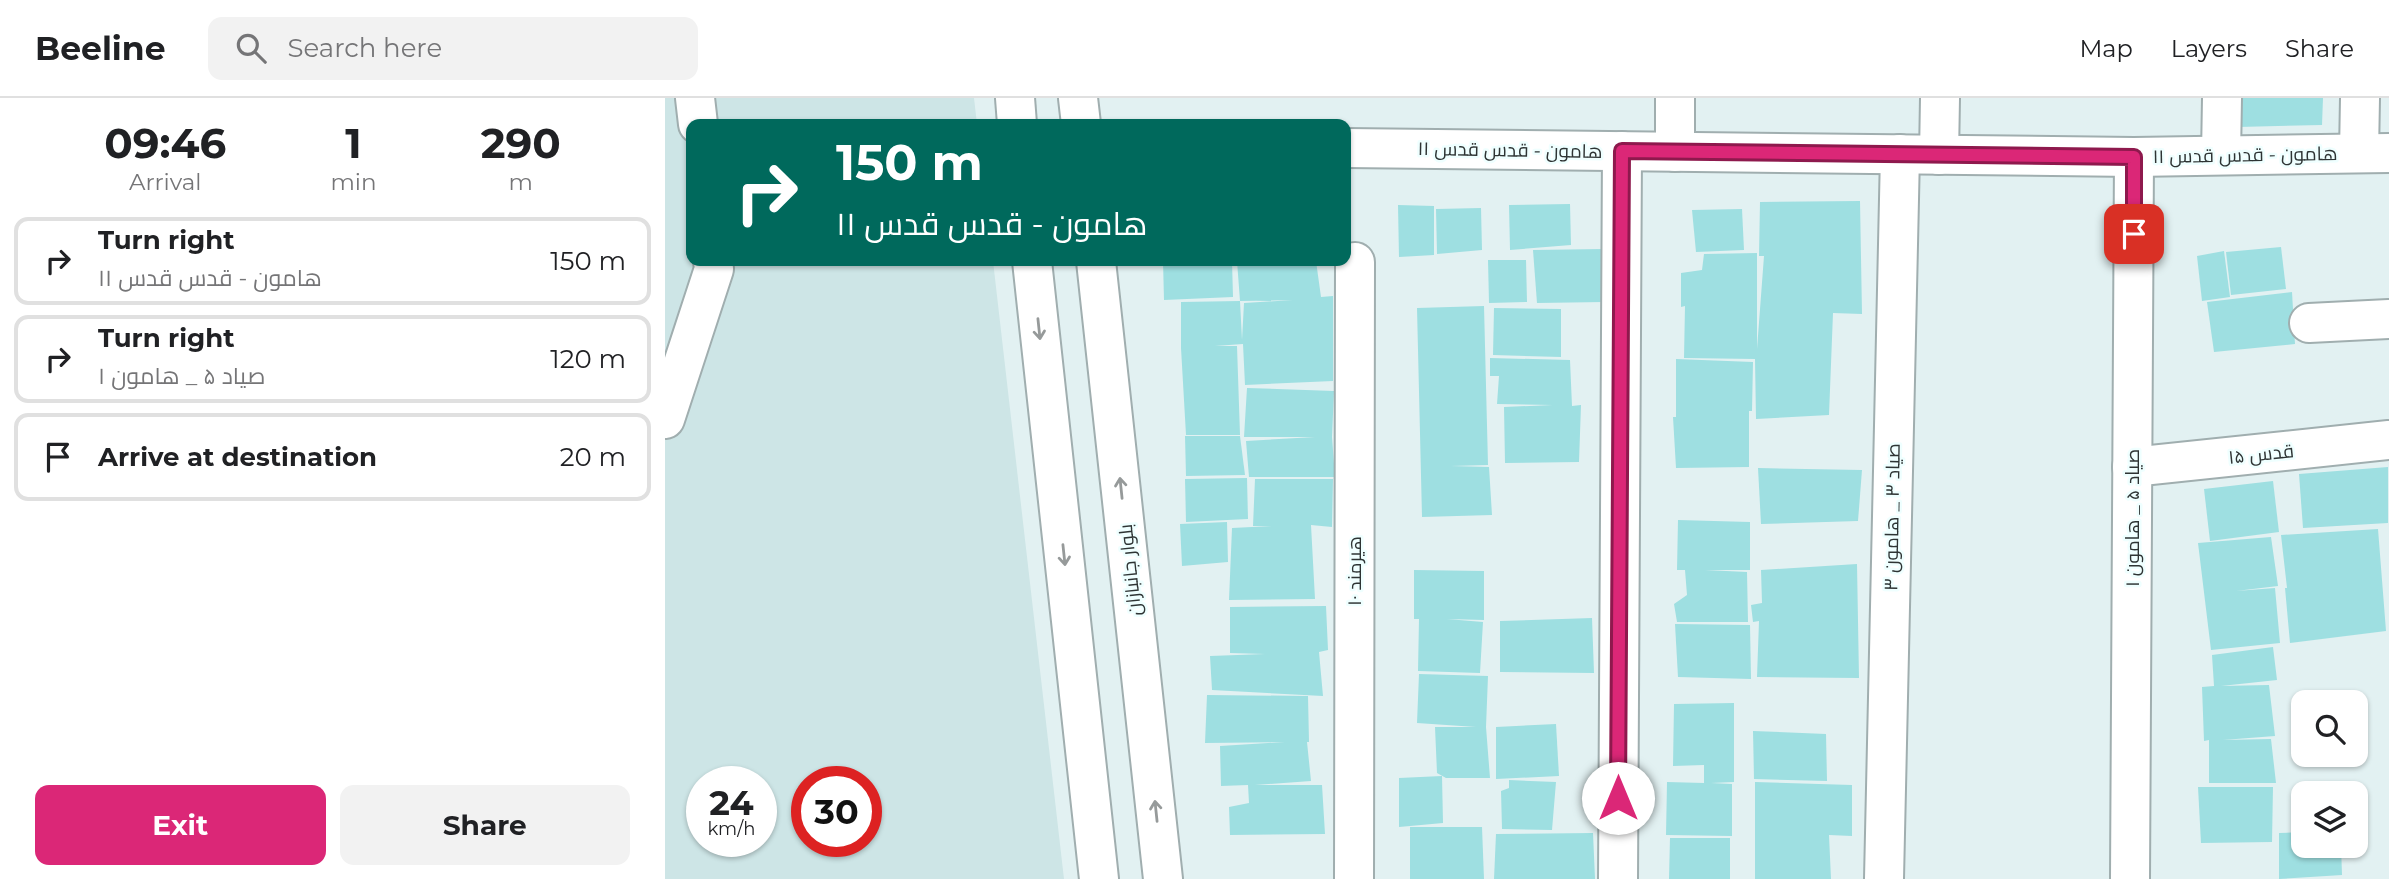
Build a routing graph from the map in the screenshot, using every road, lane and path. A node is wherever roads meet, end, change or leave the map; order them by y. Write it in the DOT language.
graph roads {
  1 [pos="695,98"];
  2 [pos="1014,98"];
  3 [pos="1078,98"];
  4 [pos="1675,98"];
  5 [pos="1940,98"];
  6 [pos="2222,98"];
  7 [pos="2360,98"];
  8 [pos="697,119"];
  9 [pos="1016,119"];
  10 [pos="1080,119"];
  11 [pos="1351,148"];
  12 [pos="1622,151"];
  13 [pos="1675,152"];
  14 [pos="2374,153"];
  15 [pos="1900,154"];
  16 [pos="1939,155"];
  17 [pos="2221,155"];
  18 [pos="2134,157"];
  19 [pos="1355,262"];
  20 [pos="714,266"];
  21 [pos="1033,266"];
  22 [pos="1097,266"];
  23 [pos="2389,318"];
  24 [pos="2309,324"];
  25 [pos="665,419"];
  26 [pos="2389,440"];
  27 [pos="2132,467"];
  28 [pos="1099,879"];
  29 [pos="1163,879"];
  30 [pos="1354,879"];
  31 [pos="1618,879"];
  32 [pos="1884,879"];
  33 [pos="2130,879"];
  1 -- 8 [label="street"];
  2 -- 9 [label="street"];
  3 -- 10 [label="street"];
  4 -- 13 [label="street"];
  5 -- 16 [label="street"];
  6 -- 17 [label="street"];
  7 -- 14 [label="street"];
  11 -- 12 [label="street, هامون - قدس قدس ۱۱"];
  12 -- 13 [label="street, هامون - قدس قدس ۱۱"];
  12 -- 31 [label="street"];
  13 -- 15 [label="street, هامون - قدس قدس ۱۱"];
  14 -- 17 [label="street, هامون - قدس قدس ۱۱"];
  15 -- 16 [label="street, هامون - قدس قدس ۱۱"];
  15 -- 32 [label="street, صیاد ۳ _ هامون ۳"];
  16 -- 18 [label="street, هامون - قدس قدس ۱۱"];
  17 -- 18 [label="street, هامون - قدس قدس ۱۱"];
  18 -- 27 [label="street, صیاد ۵ _ هامون ۱"];
  19 -- 30 [label="street, هیرمند ۱۰"];
  20 -- 25 [label="street"];
  21 -- 28 [label="street, one-way"];
  29 -- 22 [label="street, بلوار جانبازان, one-way"];
  23 -- 24 [label="street"];
  26 -- 27 [label="street, قدس ۱۵"];
  27 -- 33 [label="street, صیاد ۵ _ هامون ۱"];
}
